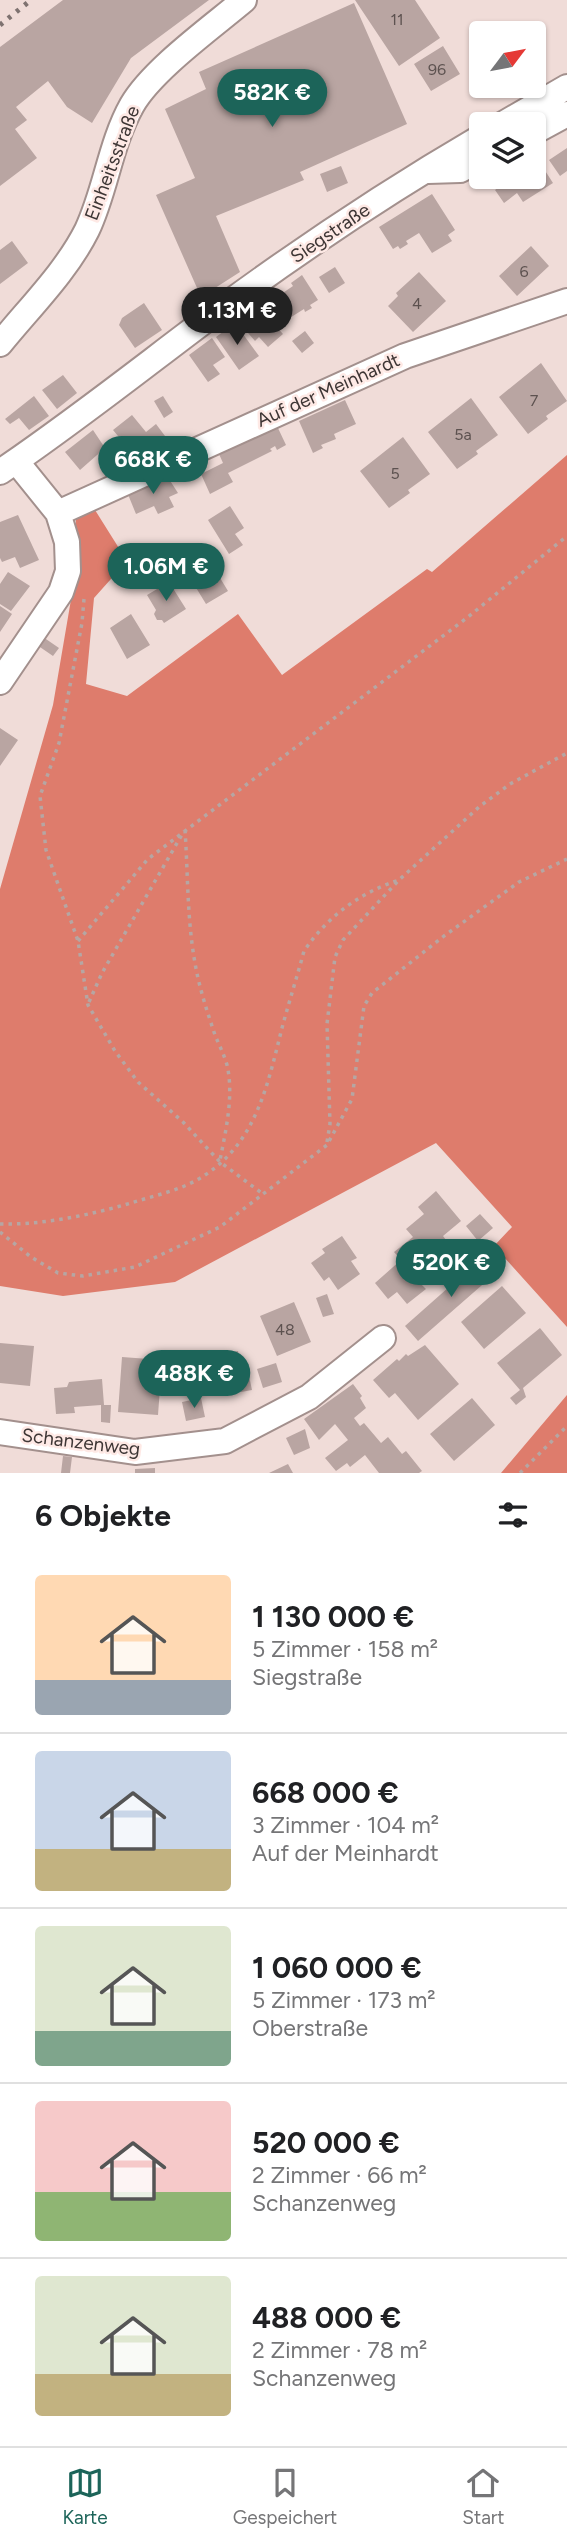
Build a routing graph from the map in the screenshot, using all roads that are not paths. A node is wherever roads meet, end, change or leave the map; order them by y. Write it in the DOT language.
graph roads {
  1 [pos="244,0"];
  2 [pos="567,87"];
  3 [pos="524,112"];
  4 [pos="567,114"];
  5 [pos="546,125"];
  6 [pos="469,144"];
  7 [pos="469,165"];
  8 [pos="424,171"];
  9 [pos="567,301"];
  10 [pos="0,344"];
  11 [pos="5,467"];
  12 [pos="58,513"];
  13 [pos="0,682"];
  14 [pos="383,1338"];
  15 [pos="0,1432"];
  1 -- 10 [label="street, Einheitsstraße"];
  2 -- 3 [label="street"];
  4 -- 5 [label="street"];
  6 -- 8 [label="street, Siegstraße"];
  7 -- 8 [label="street"];
  8 -- 11 [label="street, Siegstraße"];
  9 -- 12 [label="street, Auf der Meinhardt"];
  11 -- 12 [label="street"];
  12 -- 13 [label="street"];
  14 -- 15 [label="street, Schanzenweg"];
}
